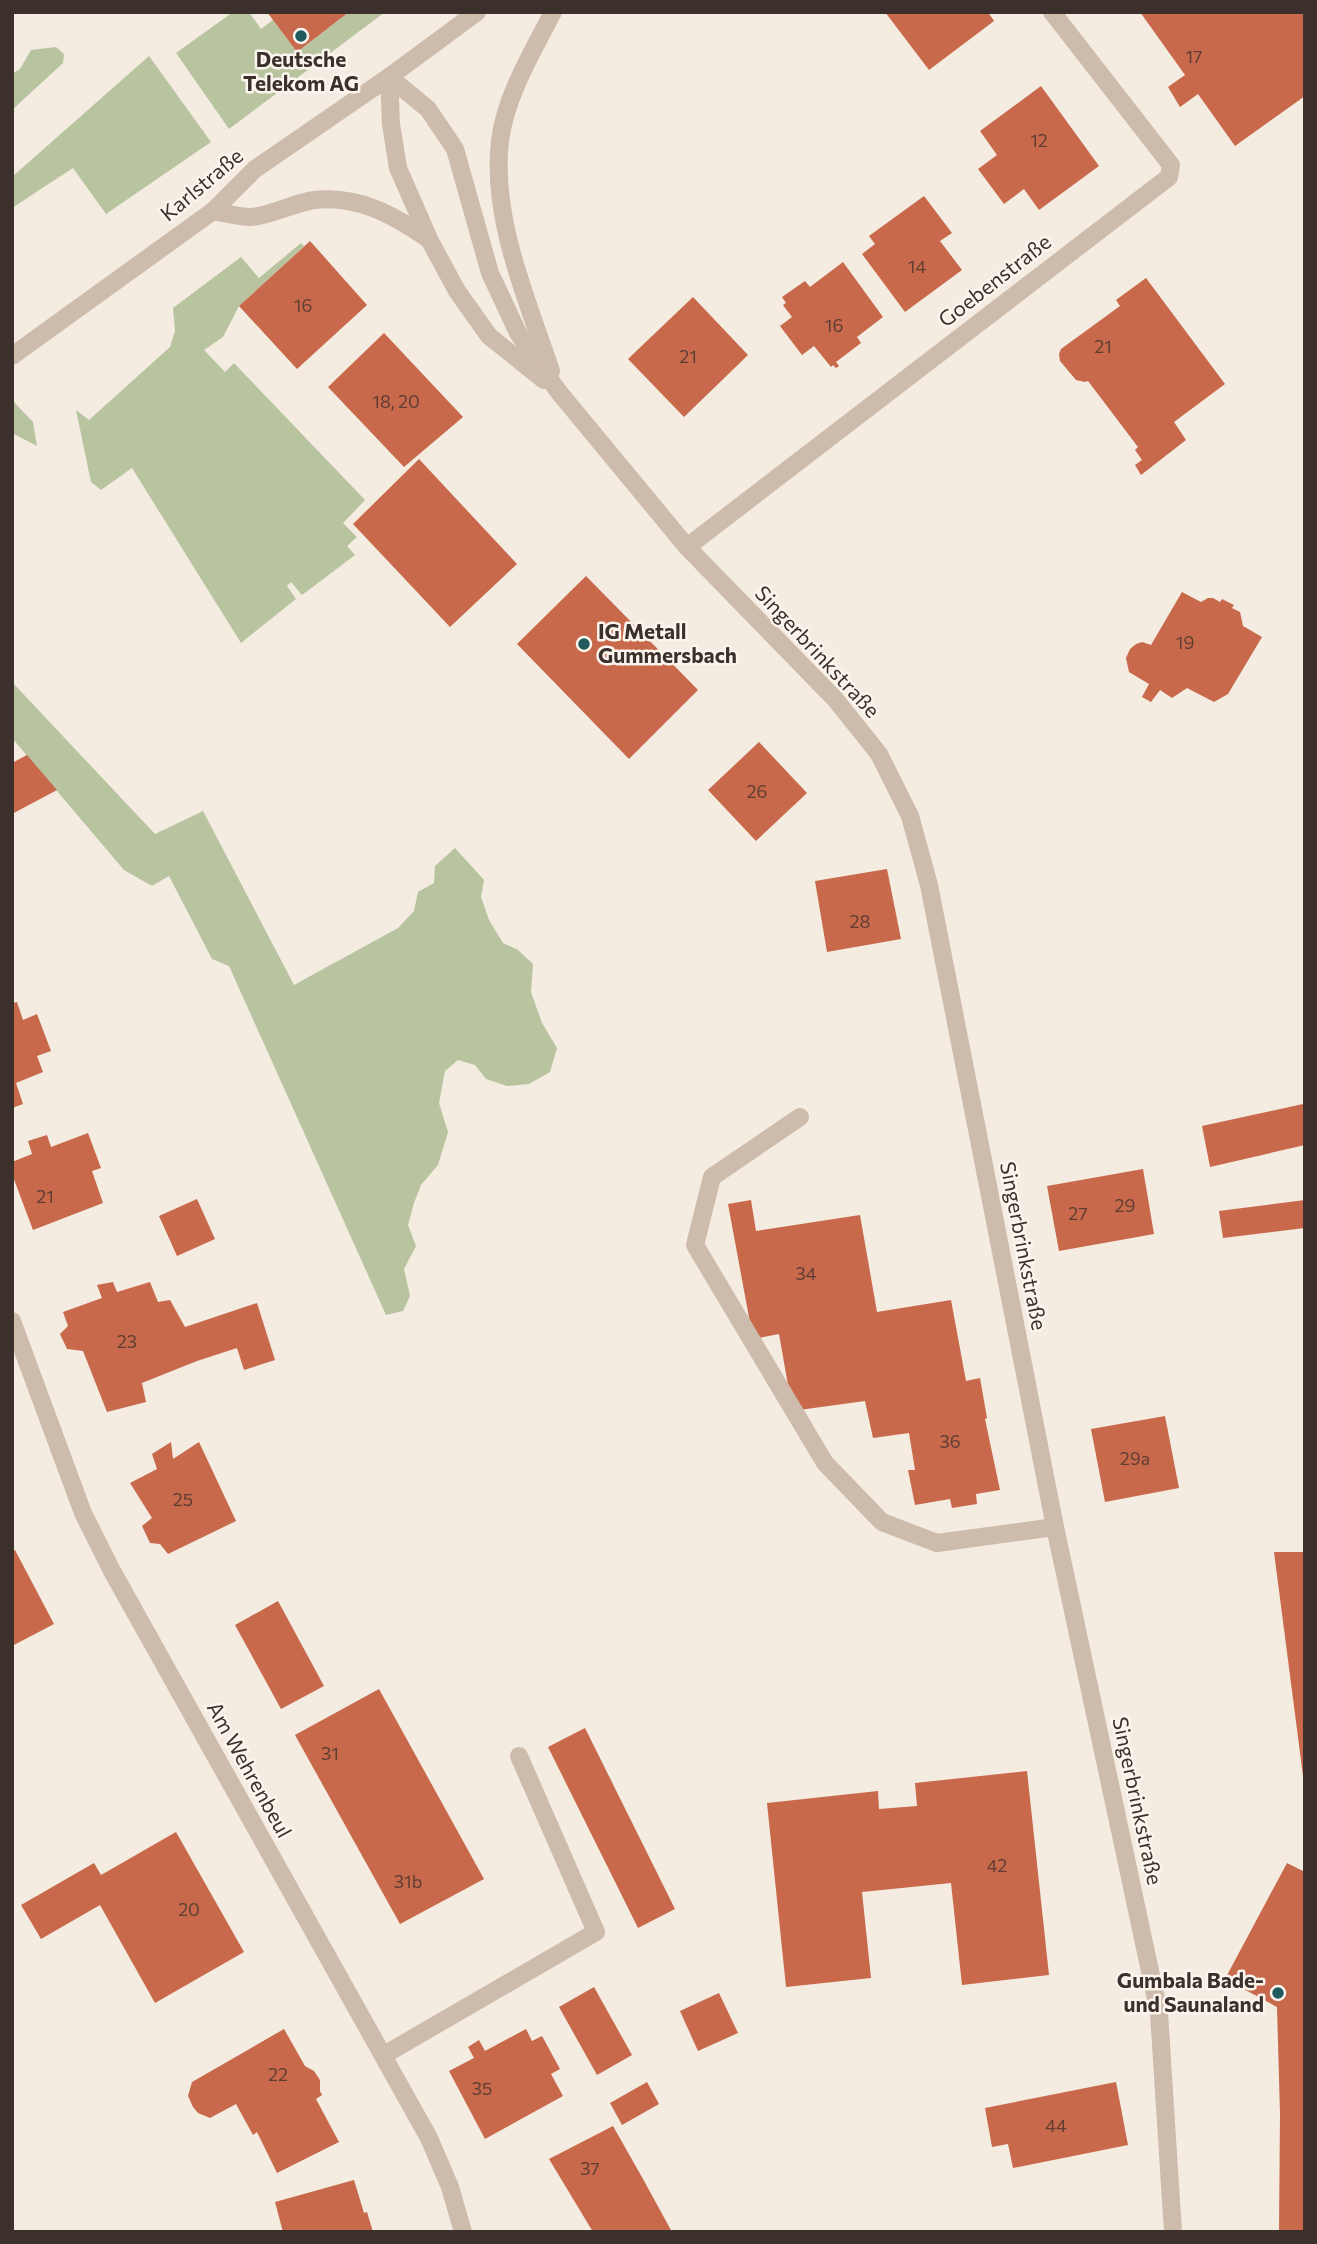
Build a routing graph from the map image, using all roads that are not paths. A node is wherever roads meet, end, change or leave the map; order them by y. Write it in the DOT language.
graph roads {
  1 [pos="477,12"];
  2 [pos="553,12"];
  3 [pos="1052,12"];
  4 [pos="389,77"];
  5 [pos="213,211"];
  6 [pos="430,241"];
  7 [pos="12,356"];
  8 [pos="558,391"];
  9 [pos="687,547"];
  10 [pos="800,1117"];
  11 [pos="12,1321"];
  12 [pos="1055,1527"];
  13 [pos="519,1756"];
  14 [pos="384,2055"];
  15 [pos="463,2232"];
  16 [pos="1173,2232"];
  1 -- 4 [label="street, Karlstraße"];
  2 -- 8 [label="street, Singerbrinkstraße"];
  3 -- 9 [label="street, Goebenstraße"];
  4 -- 5 [label="street, Karlstraße"];
  4 -- 6 [label="street, Singerbrinkstraße"];
  4 -- 8 [label="street, Singerbrinkstraße"];
  5 -- 6 [label="street, Singerbrinkstraße"];
  5 -- 7 [label="street, Karlstraße"];
  6 -- 8 [label="street, Singerbrinkstraße"];
  8 -- 9 [label="street, Singerbrinkstraße"];
  9 -- 12 [label="street, Singerbrinkstraße"];
  10 -- 12 [label="street"];
  11 -- 14 [label="street, Am Wehrenbeul"];
  12 -- 16 [label="street, Singerbrinkstraße"];
  13 -- 14 [label="street"];
  14 -- 15 [label="street, Am Wehrenbeul"];
}
